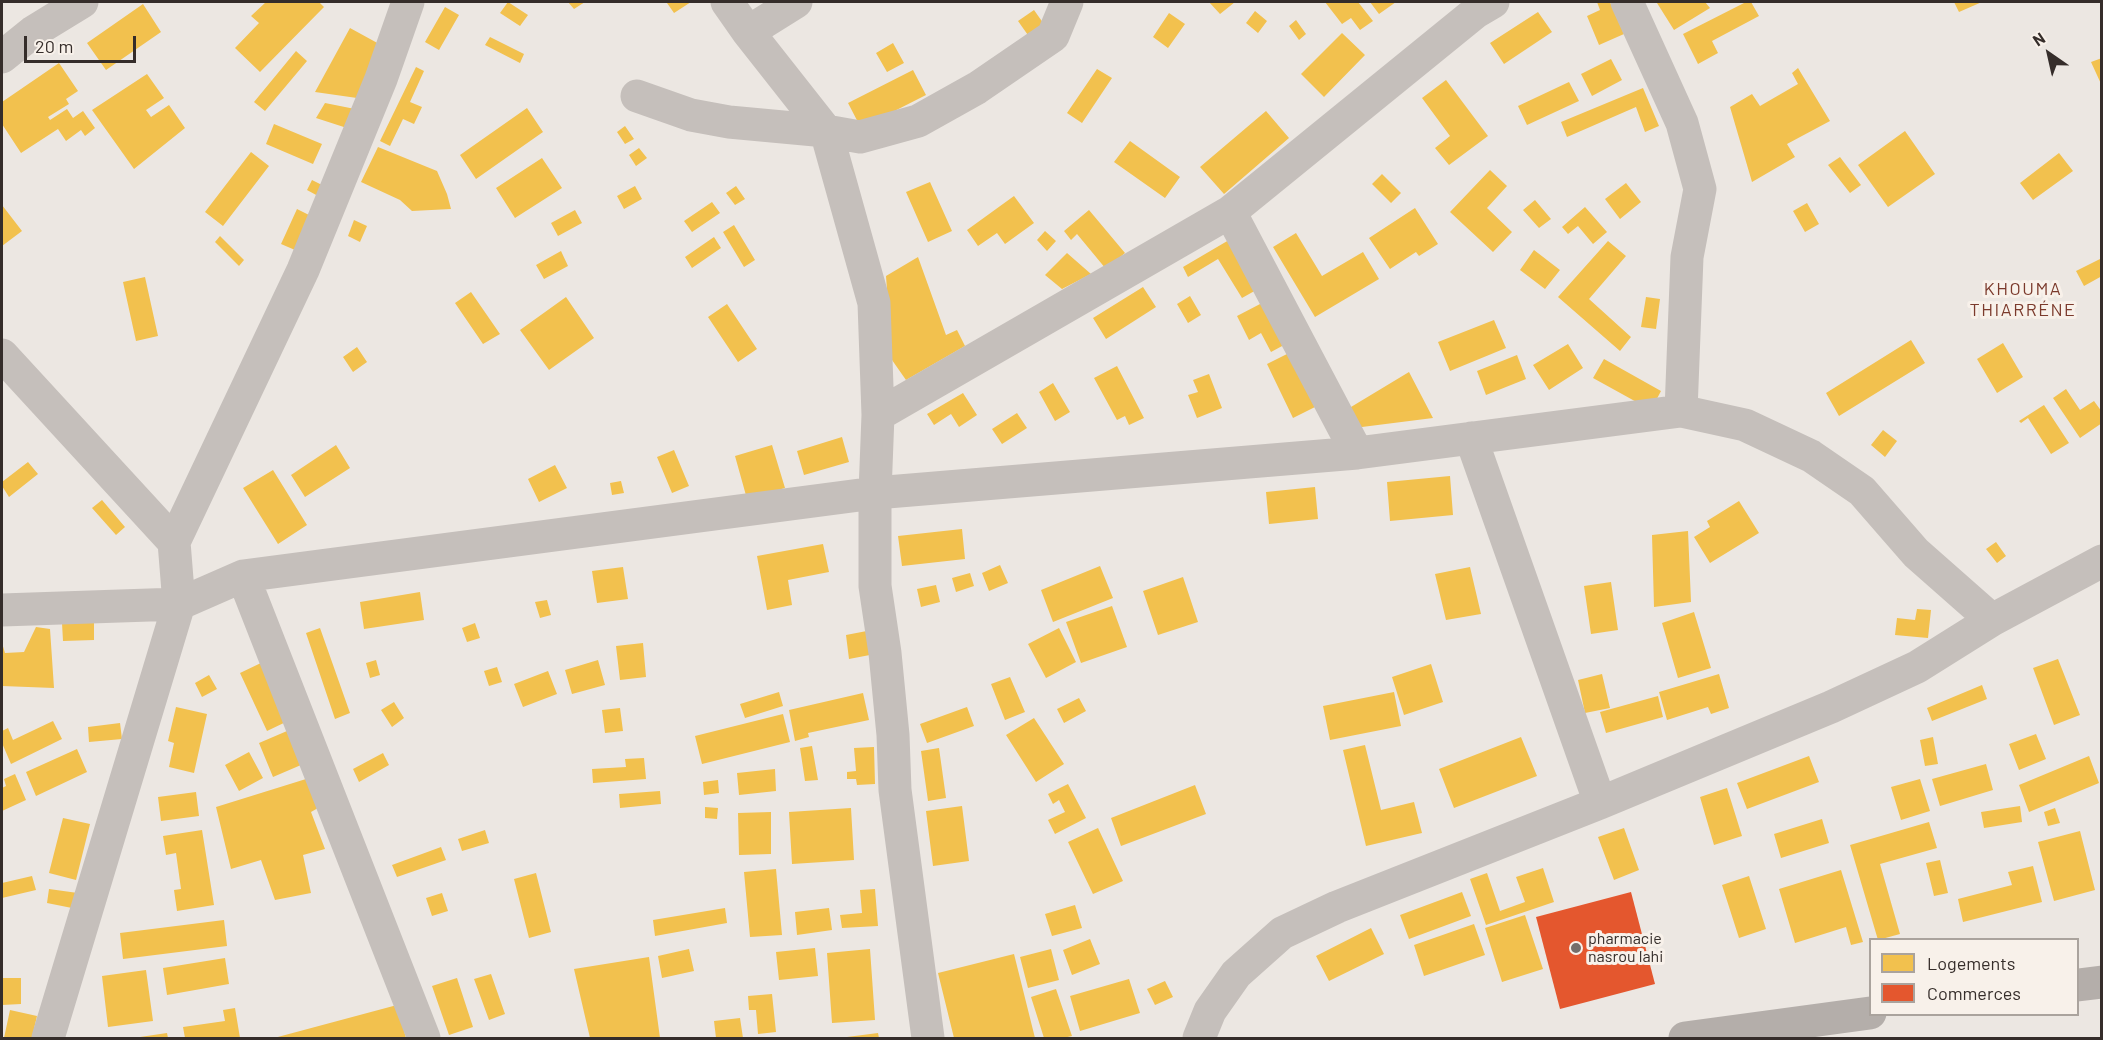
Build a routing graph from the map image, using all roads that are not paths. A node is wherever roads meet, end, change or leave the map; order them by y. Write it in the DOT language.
graph roads {
  1 [pos="82,2"];
  2 [pos="408,2"];
  3 [pos="727,2"];
  4 [pos="796,2"];
  5 [pos="1067,2"];
  6 [pos="1627,2"];
  7 [pos="1478,5"];
  8 [pos="748,32"];
  9 [pos="2,57"];
  10 [pos="637,96"];
  11 [pos="826,131"];
  12 [pos="1230,212"];
  13 [pos="2,355"];
  14 [pos="1681,411"];
  15 [pos="878,415"];
  16 [pos="1471,438"];
  17 [pos="1357,453"];
  18 [pos="874,494"];
  19 [pos="174,542"];
  20 [pos="2100,568"];
  21 [pos="243,576"];
  22 [pos="179,604"];
  23 [pos="2,610"];
  24 [pos="1992,620"];
  25 [pos="1600,803"];
  26 [pos="2102,982"];
  27 [pos="2079,985"];
  28 [pos="1869,1013"];
  29 [pos="48,1038"];
  30 [pos="424,1038"];
  31 [pos="928,1038"];
  32 [pos="1199,1038"];
  33 [pos="1685,1038"];
  1 -- 9 [label="street"];
  2 -- 19 [label="street"];
  3 -- 8 [label="street"];
  4 -- 8 [label="street"];
  5 -- 11 [label="street"];
  6 -- 14 [label="street"];
  7 -- 12 [label="street"];
  8 -- 11 [label="street"];
  10 -- 11 [label="street"];
  11 -- 15 [label="street"];
  12 -- 15 [label="street"];
  12 -- 17 [label="street"];
  13 -- 19 [label="street"];
  14 -- 16 [label="street"];
  14 -- 24 [label="street"];
  15 -- 18 [label="street"];
  16 -- 17 [label="street"];
  16 -- 25 [label="street"];
  17 -- 18 [label="street"];
  18 -- 21 [label="street"];
  18 -- 31 [label="street"];
  19 -- 22 [label="street"];
  20 -- 24 [label="street"];
  21 -- 22 [label="street"];
  21 -- 30 [label="street"];
  22 -- 23 [label="street"];
  22 -- 29 [label="street"];
  24 -- 25 [label="street"];
  25 -- 32 [label="street"];
  26 -- 27 [label="main road"];
  28 -- 33 [label="main road"];
}
